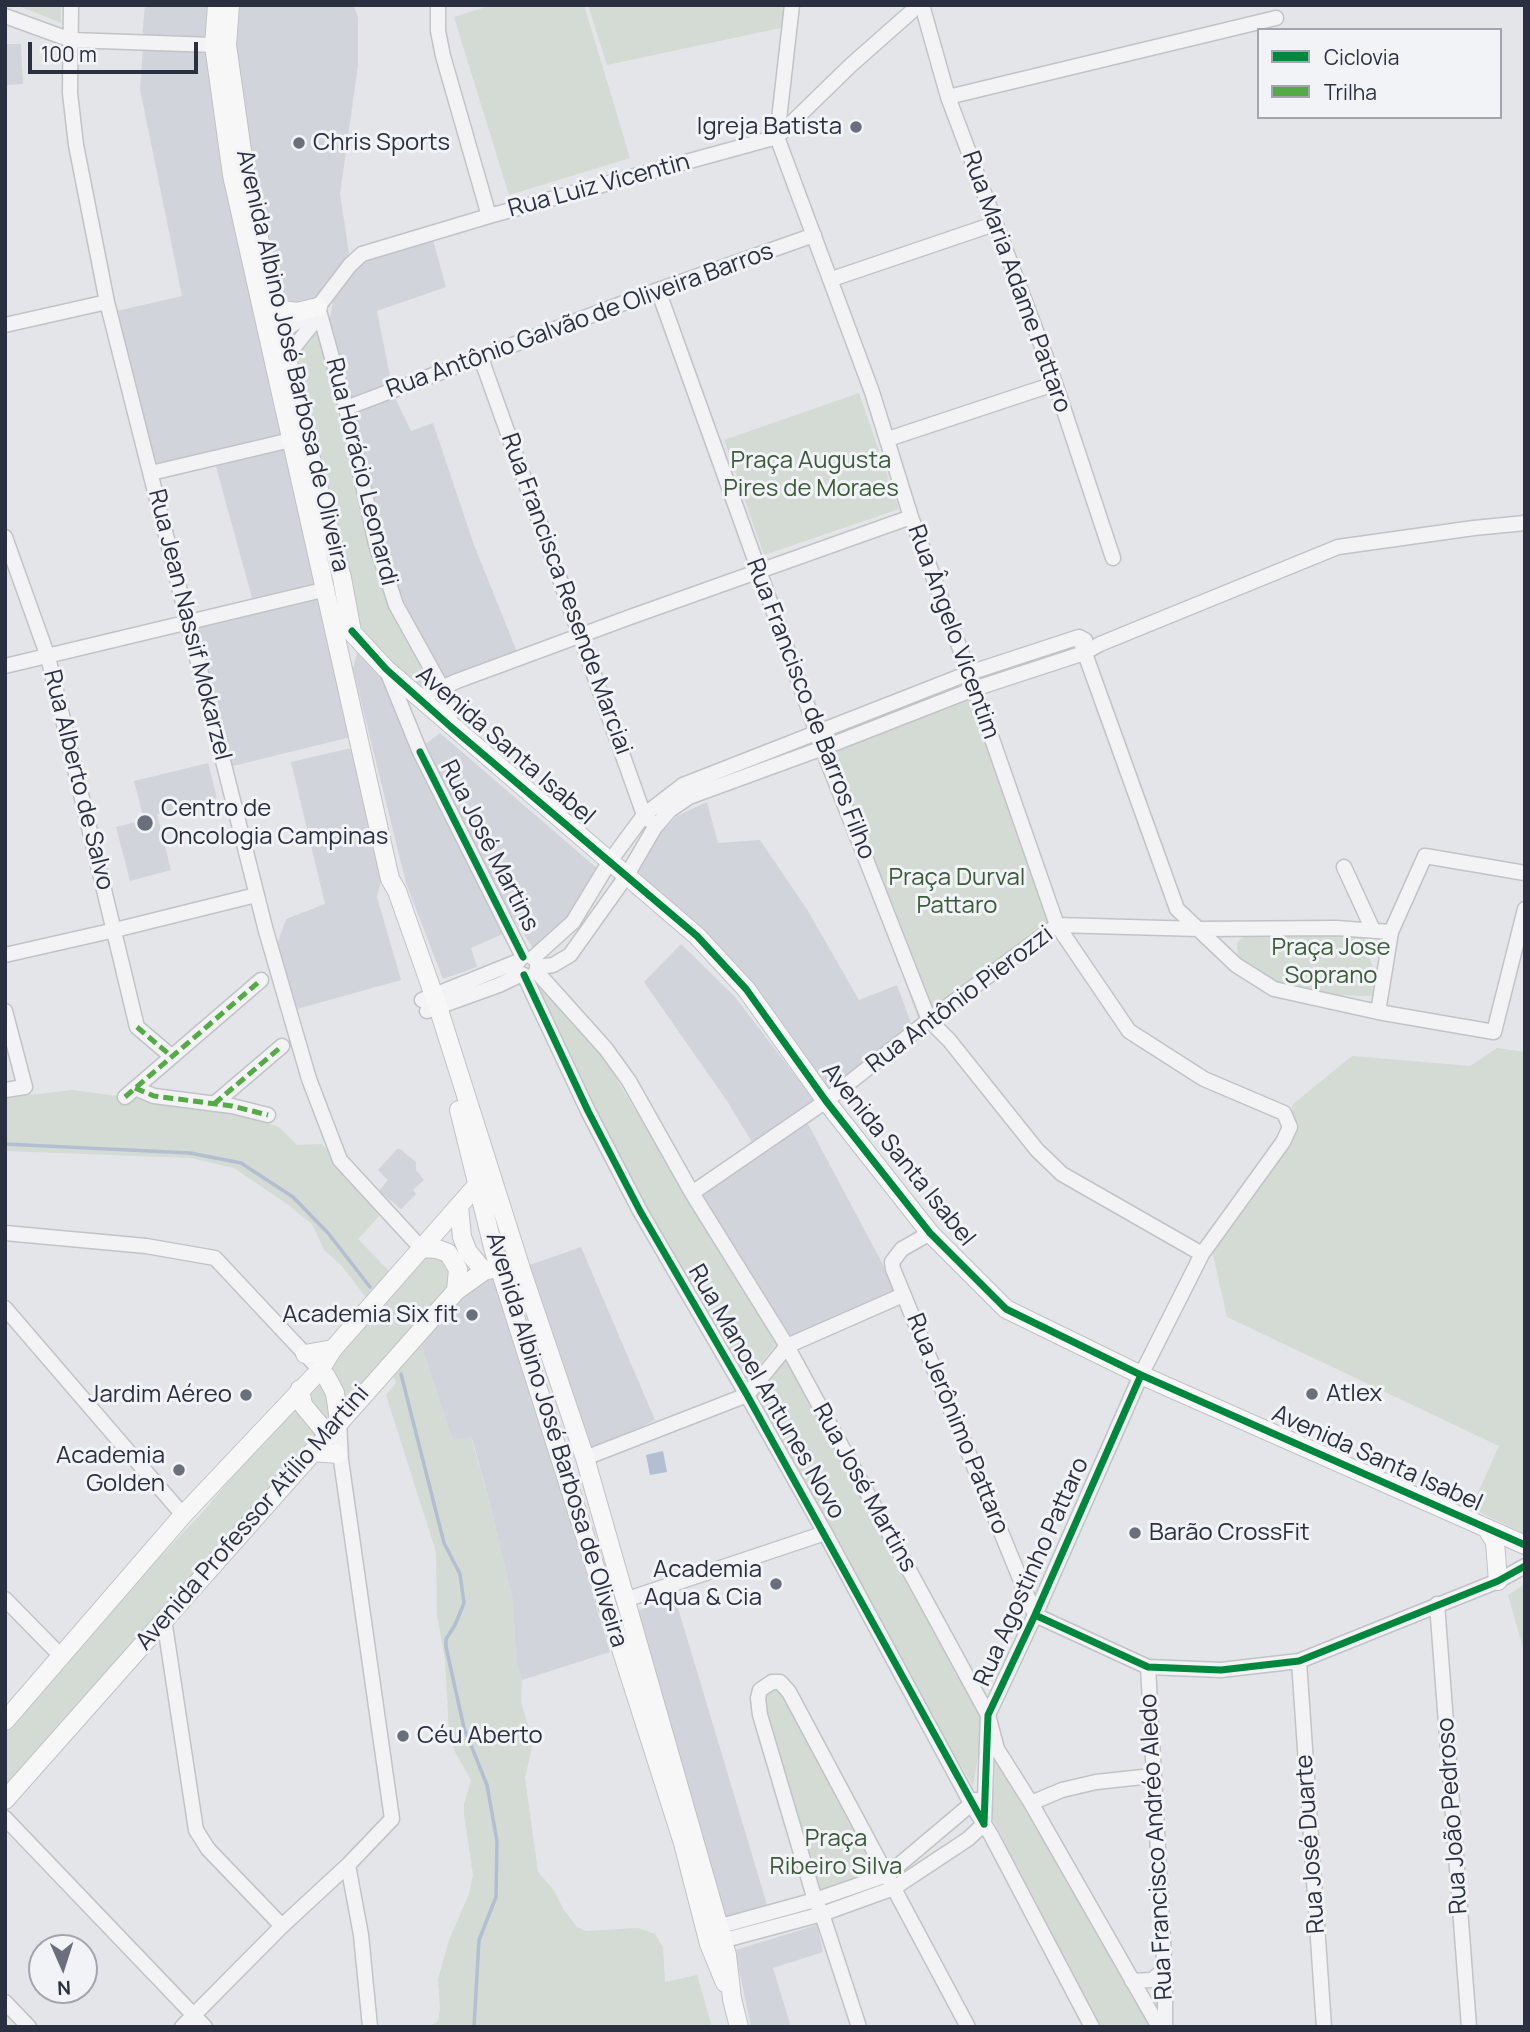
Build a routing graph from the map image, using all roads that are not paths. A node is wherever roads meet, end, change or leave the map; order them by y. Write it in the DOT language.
graph roads {
  1 [pos="71,5"];
  2 [pos="217,5"];
  3 [pos="230,5"];
  4 [pos="438,5"];
  5 [pos="792,5"];
  6 [pos="915,5"];
  7 [pos="922,5"];
  8 [pos="5,16"];
  9 [pos="1276,18"];
  10 [pos="71,40"];
  11 [pos="214,45"];
  12 [pos="948,97"];
  13 [pos="777,137"];
  14 [pos="489,216"];
  15 [pos="994,224"];
  16 [pos="814,234"];
  17 [pos="832,279"];
  18 [pos="658,290"];
  19 [pos="107,302"];
  20 [pos="318,307"];
  21 [pos="275,309"];
  22 [pos="5,325"];
  23 [pos="274,337"];
  24 [pos="287,356"];
  25 [pos="481,358"];
  26 [pos="1054,384"];
  27 [pos="346,408"];
  28 [pos="888,439"];
  29 [pos="291,440"];
  30 [pos="151,473"];
  31 [pos="911,517"];
  32 [pos="1525,523"];
  33 [pos="5,537"];
  34 [pos="1113,558"];
  35 [pos="758,570"];
  36 [pos="327,589"];
  37 [pos="331,610"];
  38 [pos="187,624"];
  39 [pos="352,631"];
  40 [pos="582,635"];
  41 [pos="1079,637"];
  42 [pos="1100,644"];
  43 [pos="1084,653"];
  44 [pos="48,657"];
  45 [pos="5,666"];
  46 [pos="386,669"];
  47 [pos="969,673"];
  48 [pos="345,675"];
  49 [pos="442,688"];
  50 [pos="974,689"];
  51 [pos="419,698"];
  52 [pos="451,727"];
  53 [pos="817,731"];
  54 [pos="823,748"];
  55 [pos="644,814"];
  56 [pos="655,827"];
  57 [pos="610,861"];
  58 [pos="1344,867"];
  59 [pos="1525,873"];
  60 [pos="627,875"];
  61 [pos="256,894"];
  62 [pos="1525,909"];
  63 [pos="1057,925"];
  64 [pos="1199,929"];
  65 [pos="116,930"];
  66 [pos="1373,930"];
  67 [pos="1391,932"];
  68 [pos="5,955"];
  69 [pos="528,966"];
  70 [pos="261,980"];
  71 [pos="430,1004"];
  72 [pos="5,1011"];
  73 [pos="1378,1012"];
  74 [pos="929,1020"];
  75 [pos="282,1046"];
  76 [pos="171,1056"];
  77 [pos="5,1090"];
  78 [pos="826,1101"];
  79 [pos="214,1104"];
  80 [pos="1284,1113"];
  81 [pos="268,1115"];
  82 [pos="692,1193"];
  83 [pos="468,1195"];
  84 [pos="485,1207"];
  85 [pos="508,1222"];
  86 [pos="5,1233"];
  87 [pos="930,1233"];
  88 [pos="421,1248"];
  89 [pos="1202,1254"];
  90 [pos="519,1263"];
  91 [pos="491,1269"];
  92 [pos="456,1291"];
  93 [pos="903,1295"];
  94 [pos="5,1308"];
  95 [pos="787,1346"];
  96 [pos="333,1349"];
  97 [pos="305,1354"];
  98 [pos="320,1370"];
  99 [pos="1141,1374"];
  100 [pos="300,1389"];
  101 [pos="747,1395"];
  102 [pos="333,1428"];
  103 [pos="312,1452"];
  104 [pos="339,1457"];
  105 [pos="585,1458"];
  106 [pos="183,1515"];
  107 [pos="1487,1529"];
  108 [pos="825,1533"];
  109 [pos="1525,1545"];
  110 [pos="1525,1566"];
  111 [pos="1498,1581"];
  112 [pos="5,1599"];
  113 [pos="625,1600"];
  114 [pos="1437,1604"];
  115 [pos="1035,1615"];
  116 [pos="164,1619"];
  117 [pos="55,1650"];
  118 [pos="1299,1661"];
  119 [pos="1148,1667"];
  120 [pos="988,1715"];
  121 [pos="5,1721"];
  122 [pos="1152,1776"];
  123 [pos="984,1791"];
  124 [pos="5,1800"];
  125 [pos="1031,1803"];
  126 [pos="972,1805"];
  127 [pos="5,1818"];
  128 [pos="984,1824"];
  129 [pos="348,1865"];
  130 [pos="890,1881"];
  131 [pos="815,1900"];
  132 [pos="822,1914"];
  133 [pos="282,1926"];
  134 [pos="714,1936"];
  135 [pos="1164,1970"];
  136 [pos="1132,1981"];
  137 [pos="5,2002"];
  138 [pos="194,2015"];
  139 [pos="29,2027"];
  140 [pos="182,2027"];
  141 [pos="205,2027"];
  142 [pos="370,2027"];
  143 [pos="739,2027"];
  144 [pos="859,2027"];
  145 [pos="968,2027"];
  146 [pos="1092,2027"];
  147 [pos="1159,2027"];
  148 [pos="1165,2027"];
  149 [pos="1324,2027"];
  150 [pos="1469,2027"];
  1 -- 10 [label="street, Rua Jean Nassif Mokarzel"];
  2 -- 11 [label="main road, Avenida Albino José Barbosa de Oliveira"];
  3 -- 21 [label="main road, Avenida Albino José Barbosa de Oliveira"];
  4 -- 14 [label="street"];
  5 -- 13 [label="street, Rua Ângelo Vicentim"];
  6 -- 13 [label="street, Rua Luiz Vicentin"];
  7 -- 12 [label="street, Rua Maria Adame Pattaro"];
  8 -- 10 [label="street"];
  9 -- 12 [label="street"];
  10 -- 11 [label="street"];
  10 -- 19 [label="street, Rua Jean Nassif Mokarzel"];
  11 -- 23 [label="main road, Avenida Albino José Barbosa de Oliveira"];
  12 -- 15 [label="street, Rua Maria Adame Pattaro"];
  13 -- 14 [label="street, Rua Luiz Vicentin"];
  13 -- 16 [label="street, Rua Ângelo Vicentim"];
  14 -- 20 [label="street, Rua Luiz Vicentin"];
  15 -- 17 [label="street"];
  15 -- 26 [label="street, Rua Maria Adame Pattaro"];
  16 -- 17 [label="street, Rua Ângelo Vicentim"];
  16 -- 18 [label="street, Rua Antônio Galvão de Oliveira Barros"];
  17 -- 28 [label="street, Rua Ângelo Vicentim"];
  18 -- 25 [label="street, Rua Antônio Galvão de Oliveira Barros"];
  18 -- 35 [label="street, Rua Francisco de Barros Filho"];
  19 -- 22 [label="street"];
  19 -- 30 [label="street, Rua Jean Nassif Mokarzel"];
  20 -- 21 [label="main road"];
  20 -- 23 [label="street, Rua Luiz Vicentin"];
  20 -- 24 [label="street, Rua Horácio Leonardi"];
  20 -- 27 [label="street, Rua Horácio Leonardi"];
  21 -- 23 [label="main road, Avenida Albino José Barbosa de Oliveira"];
  23 -- 24 [label="main road, Avenida Albino José Barbosa de Oliveira"];
  23 -- 29 [label="main road, Avenida Albino José Barbosa de Oliveira"];
  24 -- 39 [label="main road, Avenida Albino José Barbosa de Oliveira"];
  25 -- 27 [label="street, Rua Antônio Galvão de Oliveira Barros"];
  25 -- 40 [label="street, Rua Francisca Resende Marciai"];
  26 -- 28 [label="street"];
  26 -- 34 [label="street, Rua Maria Adame Pattaro"];
  27 -- 49 [label="street, Rua Horácio Leonardi"];
  28 -- 31 [label="street, Rua Ângelo Vicentim"];
  29 -- 30 [label="street"];
  29 -- 36 [label="main road, Avenida Albino José Barbosa de Oliveira"];
  30 -- 38 [label="street, Rua Jean Nassif Mokarzel"];
  31 -- 35 [label="street"];
  31 -- 47 [label="street, Rua Ângelo Vicentim"];
  32 -- 42 [label="street"];
  33 -- 44 [label="street, Rua Alberto de Salvo"];
  35 -- 40 [label="street"];
  35 -- 53 [label="street, Rua Francisco de Barros Filho"];
  36 -- 37 [label="main road, Avenida Albino José Barbosa de Oliveira"];
  36 -- 38 [label="street"];
  37 -- 39 [label="main road, Avenida Santa Isabel"];
  37 -- 48 [label="main road, Avenida Albino José Barbosa de Oliveira"];
  38 -- 44 [label="street"];
  38 -- 61 [label="street, Rua Jean Nassif Mokarzel"];
  39 -- 46 [label="main road, Avenida Santa Isabel"];
  39 -- 48 [label="main road, Avenida Albino José Barbosa de Oliveira"];
  40 -- 49 [label="street"];
  40 -- 55 [label="street, Rua Francisca Resende Marciai"];
  41 -- 42 [label="street"];
  41 -- 43 [label="street"];
  41 -- 47 [label="street"];
  42 -- 43 [label="street"];
  43 -- 50 [label="street"];
  43 -- 64 [label="street"];
  44 -- 45 [label="street"];
  44 -- 65 [label="street, Rua Alberto de Salvo"];
  46 -- 51 [label="main road, Avenida Santa Isabel"];
  46 -- 69 [label="street, Rua José Martins"];
  47 -- 50 [label="street, Rua Ângelo Vicentim"];
  47 -- 53 [label="street"];
  48 -- 71 [label="main road, Avenida Albino José Barbosa de Oliveira"];
  49 -- 51 [label="street"];
  49 -- 52 [label="street, Rua Horácio Leonardi"];
  50 -- 54 [label="street"];
  50 -- 63 [label="street, Rua Ângelo Vicentim"];
  51 -- 52 [label="main road, Avenida Santa Isabel"];
  52 -- 57 [label="main road, Avenida Santa Isabel"];
  53 -- 54 [label="street, Rua Francisco de Barros Filho"];
  53 -- 55 [label="street"];
  54 -- 56 [label="street"];
  54 -- 74 [label="street, Rua Francisco de Barros Filho"];
  55 -- 56 [label="street, Rua Francisca Resende Marciai"];
  55 -- 57 [label="street"];
  56 -- 60 [label="street"];
  57 -- 60 [label="main road, Avenida Santa Isabel"];
  57 -- 69 [label="street"];
  58 -- 66 [label="street"];
  59 -- 67 [label="street"];
  60 -- 69 [label="street"];
  60 -- 78 [label="main road, Avenida Santa Isabel"];
  61 -- 65 [label="street"];
  61 -- 88 [label="street, Rua Jean Nassif Mokarzel"];
  62 -- 73 [label="street"];
  63 -- 64 [label="street, Rua Antônio Pierozzi"];
  63 -- 74 [label="street, Rua Antônio Pierozzi"];
  63 -- 80 [label="street, Rua Ângelo Vicentim"];
  64 -- 66 [label="street, Rua Antônio Pierozzi"];
  64 -- 73 [label="street"];
  65 -- 68 [label="street"];
  65 -- 76 [label="street, Rua Alberto de Salvo"];
  66 -- 67 [label="street, Rua Antônio Pierozzi"];
  67 -- 73 [label="street"];
  69 -- 71 [label="street"];
  69 -- 82 [label="street, Rua José Martins"];
  69 -- 101 [label="street, Rua Manoel Antunes Novo"];
  70 -- 76 [label="street"];
  71 -- 83 [label="main road, Avenida Albino José Barbosa de Oliveira"];
  71 -- 85 [label="main road, Avenida Albino José Barbosa de Oliveira"];
  72 -- 77 [label="street"];
  74 -- 78 [label="street, Rua Antônio Pierozzi"];
  74 -- 89 [label="street, Rua Francisco de Barros Filho"];
  75 -- 79 [label="street"];
  76 -- 79 [label="street"];
  78 -- 82 [label="street, Rua Antônio Pierozzi"];
  78 -- 87 [label="main road, Avenida Santa Isabel"];
  79 -- 81 [label="street"];
  80 -- 89 [label="street, Rua Agostinho Pattaro"];
  82 -- 95 [label="street, Rua José Martins"];
  83 -- 84 [label="main road, Avenida Albino José Barbosa de Oliveira"];
  83 -- 88 [label="main road, Avenida Professor Atílio Martini"];
  83 -- 91 [label="main road"];
  84 -- 85 [label="main road"];
  84 -- 91 [label="main road, Avenida Albino José Barbosa de Oliveira"];
  85 -- 90 [label="main road, Avenida Albino José Barbosa de Oliveira"];
  86 -- 97 [label="street"];
  87 -- 93 [label="street, Rua Jerônimo Pattaro"];
  87 -- 99 [label="main road, Avenida Santa Isabel"];
  88 -- 92 [label="main road"];
  88 -- 96 [label="main road, Avenida Professor Atílio Martini"];
  89 -- 99 [label="street, Rua Agostinho Pattaro"];
  90 -- 91 [label="main road, Avenida Professor Atílio Martini"];
  90 -- 105 [label="main road, Avenida Albino José Barbosa de Oliveira"];
  91 -- 92 [label="main road, Avenida Professor Atílio Martini"];
  91 -- 134 [label="main road, Avenida Albino José Barbosa de Oliveira"];
  92 -- 102 [label="main road, Avenida Professor Atílio Martini"];
  93 -- 95 [label="street"];
  93 -- 115 [label="street, Rua Jerônimo Pattaro"];
  94 -- 106 [label="street"];
  95 -- 101 [label="street"];
  95 -- 120 [label="street, Rua José Martins"];
  96 -- 97 [label="main road"];
  96 -- 98 [label="main road, Avenida Professor Atílio Martini"];
  97 -- 98 [label="street"];
  98 -- 100 [label="main road, Avenida Professor Atílio Martini"];
  98 -- 102 [label="main road"];
  99 -- 107 [label="main road, Avenida Santa Isabel"];
  99 -- 115 [label="street, Rua Agostinho Pattaro"];
  100 -- 102 [label="main road"];
  100 -- 106 [label="main road, Avenida Professor Atílio Martini"];
  101 -- 105 [label="street"];
  101 -- 108 [label="street, Rua Manoel Antunes Novo"];
  102 -- 103 [label="main road, Avenida Professor Atílio Martini"];
  102 -- 104 [label="street"];
  103 -- 104 [label="main road"];
  103 -- 116 [label="main road, Avenida Professor Atílio Martini"];
  104 -- 129 [label="street"];
  105 -- 113 [label="main road, Avenida Albino José Barbosa de Oliveira"];
  106 -- 121 [label="main road, Avenida Professor Atílio Martini"];
  107 -- 109 [label="main road, Avenida Santa Isabel"];
  107 -- 111 [label="main road"];
  108 -- 113 [label="street"];
  108 -- 126 [label="street, Rua Manoel Antunes Novo"];
  110 -- 111 [label="street"];
  111 -- 114 [label="street"];
  112 -- 117 [label="street"];
  113 -- 134 [label="main road, Avenida Albino José Barbosa de Oliveira"];
  114 -- 118 [label="street"];
  114 -- 150 [label="street, Rua João Pedroso"];
  115 -- 119 [label="street"];
  115 -- 120 [label="street, Rua Agostinho Pattaro"];
  116 -- 124 [label="main road, Avenida Professor Atílio Martini"];
  116 -- 133 [label="street"];
  118 -- 119 [label="street"];
  118 -- 149 [label="street, Rua José Duarte"];
  119 -- 122 [label="street, Rua Francisco Andréo Aledo"];
  120 -- 123 [label="street, Rua Agostinho Pattaro"];
  120 -- 125 [label="street, Rua José Martins"];
  122 -- 125 [label="street"];
  122 -- 135 [label="street, Rua Francisco Andréo Aledo"];
  123 -- 126 [label="street"];
  123 -- 128 [label="street, Rua Agostinho Pattaro"];
  125 -- 136 [label="street, Rua José Martins"];
  126 -- 128 [label="street, Rua Manoel Antunes Novo"];
  126 -- 130 [label="street"];
  127 -- 138 [label="street"];
  128 -- 130 [label="street"];
  128 -- 146 [label="street, Rua Manoel Antunes Novo"];
  129 -- 133 [label="street"];
  129 -- 142 [label="street"];
  130 -- 131 [label="street"];
  130 -- 131 [label="street"];
  130 -- 132 [label="street"];
  130 -- 145 [label="street"];
  131 -- 132 [label="street"];
  131 -- 134 [label="street"];
  132 -- 134 [label="street"];
  132 -- 144 [label="street"];
  133 -- 138 [label="street"];
  134 -- 143 [label="main road, Avenida Albino José Barbosa de Oliveira"];
  135 -- 136 [label="street"];
  135 -- 148 [label="street, Rua Francisco Andréo Aledo"];
  136 -- 147 [label="street, Rua José Martins"];
  137 -- 139 [label="street"];
  138 -- 140 [label="street"];
  138 -- 141 [label="street"];
}
